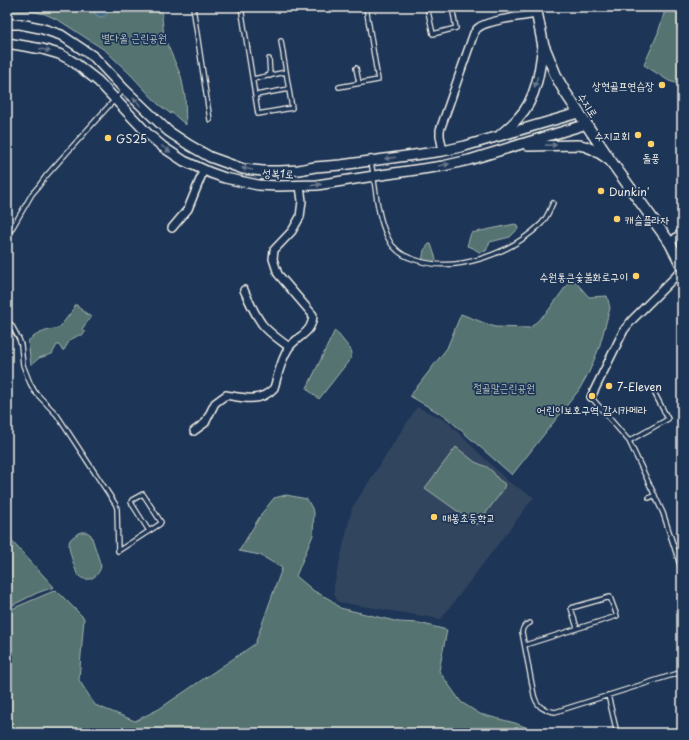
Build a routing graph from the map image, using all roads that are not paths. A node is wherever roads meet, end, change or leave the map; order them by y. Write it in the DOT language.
graph roads {
  1 [pos="193,7"];
  2 [pos="242,7"];
  3 [pos="366,7"];
  4 [pos="427,7"];
  5 [pos="452,7"];
  6 [pos="536,10"];
  7 [pos="7,24"];
  8 [pos="282,41"];
  9 [pos="7,43"];
  10 [pos="543,44"];
  11 [pos="269,59"];
  12 [pos="356,68"];
  13 [pos="286,72"];
  14 [pos="270,76"];
  15 [pos="253,79"];
  16 [pos="359,83"];
  17 [pos="339,87"];
  18 [pos="289,89"];
  19 [pos="125,90"];
  20 [pos="256,95"];
  21 [pos="114,100"];
  22 [pos="578,112"];
  23 [pos="210,120"];
  24 [pos="587,124"];
  25 [pos="496,137"];
  26 [pos="512,147"];
  27 [pos="443,151"];
  28 [pos="610,160"];
  29 [pos="371,161"];
  30 [pos="203,170"];
  31 [pos="374,176"];
  32 [pos="300,186"];
  33 [pos="553,203"];
  34 [pos="172,228"];
  35 [pos="682,232"];
  36 [pos="7,237"];
  37 [pos="670,243"];
  38 [pos="682,266"];
  39 [pos="682,270"];
  40 [pos="244,290"];
  41 [pos="7,320"];
  42 [pos="289,347"];
  43 [pos="654,394"];
  44 [pos="591,397"];
  45 [pos="194,431"];
  46 [pos="629,442"];
  47 [pos="655,495"];
  48 [pos="649,498"];
  49 [pos="149,531"];
  50 [pos="682,571"];
  51 [pos="530,623"];
  52 [pos="576,628"];
  53 [pos="525,645"];
  54 [pos="682,672"];
  55 [pos="608,695"];
  56 [pos="617,733"];
  1 -- 23 [label="lane"];
  2 -- 15 [label="lane"];
  3 -- 16 [label="lane"];
  4 -- 5 [label="lane"];
  6 -- 10 [label="main road, 수지로"];
  6 -- 27 [label="street"];
  7 -- 19 [label="street, 성복1로"];
  8 -- 13 [label="lane"];
  9 -- 21 [label="street, 성복1로, one-way"];
  10 -- 22 [label="main road, 수지로"];
  10 -- 25 [label="street, one-way"];
  11 -- 14 [label="lane"];
  12 -- 16 [label="lane"];
  13 -- 14 [label="lane"];
  13 -- 18 [label="lane"];
  14 -- 15 [label="lane"];
  15 -- 20 [label="lane"];
  16 -- 17 [label="lane"];
  18 -- 20 [label="lane"];
  18 -- 20 [label="lane"];
  19 -- 21 [label="lane"];
  29 -- 19 [label="street, 성복1로, one-way"];
  21 -- 30 [label="street, 성복1로, one-way"];
  21 -- 36 [label="lane"];
  22 -- 24 [label="main road, 수지로"];
  22 -- 25 [label="street, 성복1로"];
  24 -- 26 [label="street, 성복1로"];
  24 -- 28 [label="main road, 수지로"];
  25 -- 27 [label="street, 성복1로"];
  26 -- 28 [label="street, one-way"];
  31 -- 26 [label="street, 성복1로, one-way"];
  27 -- 29 [label="street, 성복1로, one-way"];
  28 -- 37 [label="main road, 수지로"];
  29 -- 31 [label="lane"];
  30 -- 32 [label="street, 성복1로"];
  30 -- 34 [label="street"];
  32 -- 31 [label="street, 성복1로, one-way"];
  31 -- 33 [label="lane"];
  32 -- 42 [label="street"];
  35 -- 37 [label="street"];
  37 -- 38 [label="main road, 수지로"];
  39 -- 44 [label="street"];
  40 -- 42 [label="street"];
  41 -- 49 [label="lane"];
  42 -- 45 [label="street"];
  43 -- 46 [label="lane"];
  44 -- 46 [label="lane"];
  46 -- 47 [label="lane"];
  47 -- 48 [label="lane"];
  47 -- 50 [label="lane"];
  49 -- 49 [label="lane"];
  51 -- 53 [label="lane"];
  52 -- 52 [label="lane"];
  52 -- 53 [label="lane"];
  53 -- 55 [label="lane"];
  54 -- 55 [label="lane"];
  55 -- 56 [label="lane"];
}
